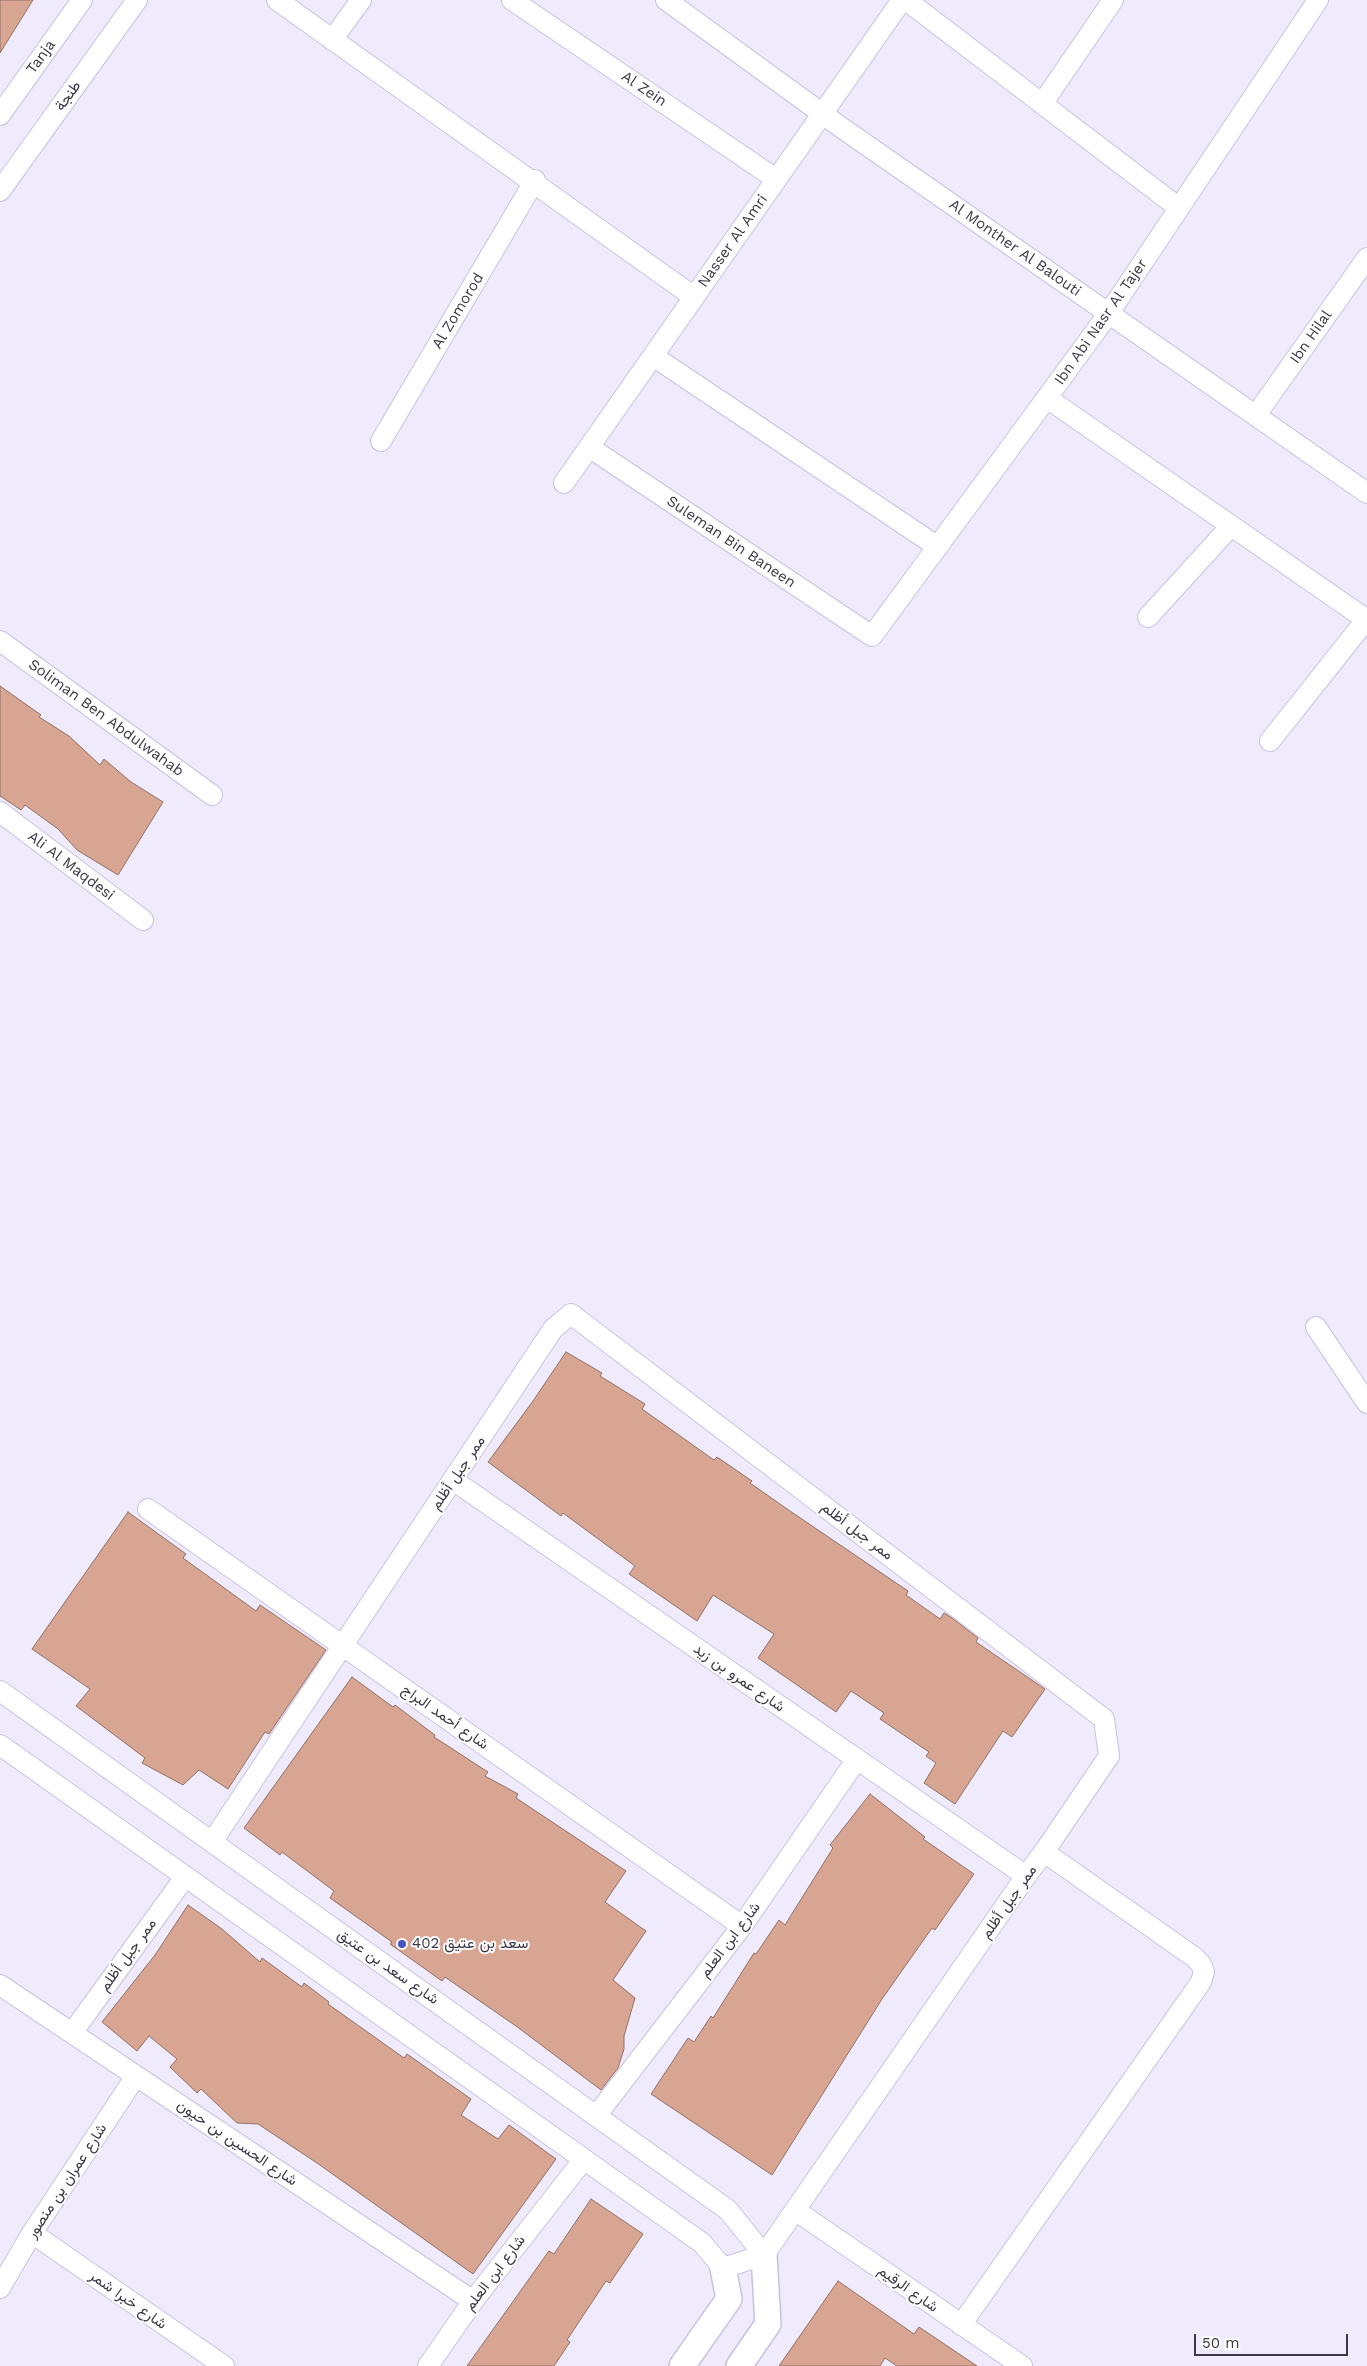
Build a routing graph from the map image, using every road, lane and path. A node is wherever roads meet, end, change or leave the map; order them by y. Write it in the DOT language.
graph roads {
  1 [pos="82,0"];
  2 [pos="137,0"];
  3 [pos="276,0"];
  4 [pos="361,0"];
  5 [pos="512,0"];
  6 [pos="666,0"];
  7 [pos="902,0"];
  8 [pos="906,0"];
  9 [pos="1113,0"];
  10 [pos="1318,0"];
  11 [pos="332,40"];
  12 [pos="1042,104"];
  13 [pos="822,113"];
  14 [pos="0,114"];
  15 [pos="776,179"];
  16 [pos="534,182"];
  17 [pos="0,191"];
  18 [pos="1179,208"];
  19 [pos="1367,258"];
  20 [pos="694,297"];
  21 [pos="1109,313"];
  22 [pos="653,356"];
  23 [pos="1047,398"];
  24 [pos="1256,415"];
  25 [pos="381,441"];
  26 [pos="589,447"];
  27 [pos="564,483"];
  28 [pos="1367,493"];
  29 [pos="1231,526"];
  30 [pos="938,547"];
  31 [pos="1148,617"];
  32 [pos="1367,620"];
  33 [pos="872,636"];
  34 [pos="0,641"];
  35 [pos="1270,741"];
  36 [pos="212,795"];
  37 [pos="0,812"];
  38 [pos="143,920"];
  39 [pos="1316,1326"];
  40 [pos="1367,1403"];
  41 [pos="453,1480"];
  42 [pos="148,1509"];
  43 [pos="343,1646"];
  44 [pos="0,1690"];
  45 [pos="0,1746"];
  46 [pos="857,1759"];
  47 [pos="212,1842"];
  48 [pos="1044,1852"];
  49 [pos="185,1876"];
  50 [pos="1026,1876"];
  51 [pos="742,1926"];
  52 [pos="0,1985"];
  53 [pos="72,2032"];
  54 [pos="136,2076"];
  55 [pos="596,2116"];
  56 [pos="584,2159"];
  57 [pos="795,2210"];
  58 [pos="32,2233"];
  59 [pos="764,2255"];
  60 [pos="724,2268"];
  61 [pos="0,2288"];
  62 [pos="473,2301"];
  63 [pos="961,2325"];
  64 [pos="224,2366"];
  65 [pos="428,2366"];
  66 [pos="682,2366"];
  67 [pos="739,2366"];
  68 [pos="1021,2366"];
  1 -- 14 [label="street, Tanja"];
  2 -- 17 [label="street, طنجة"];
  3 -- 11 [label="street"];
  4 -- 11 [label="street"];
  5 -- 15 [label="street, Al Zein"];
  6 -- 13 [label="street, Al Monther Al Balouti"];
  7 -- 13 [label="street, Nasser Al Amri"];
  8 -- 12 [label="street"];
  9 -- 12 [label="street"];
  10 -- 18 [label="street, Ibn Abi Nasr Al Tajer"];
  11 -- 16 [label="street"];
  12 -- 18 [label="street"];
  13 -- 15 [label="street, Nasser Al Amri"];
  13 -- 21 [label="street, Al Monther Al Balouti"];
  15 -- 20 [label="street, Nasser Al Amri"];
  16 -- 20 [label="street"];
  16 -- 25 [label="street, Al Zomorod"];
  18 -- 21 [label="street, Ibn Abi Nasr Al Tajer"];
  19 -- 24 [label="street, Ibn Hilal"];
  20 -- 22 [label="street, Nasser Al Amri"];
  21 -- 23 [label="street, Ibn Abi Nasr Al Tajer"];
  21 -- 24 [label="street, Al Monther Al Balouti"];
  22 -- 26 [label="street, Nasser Al Amri"];
  22 -- 30 [label="street"];
  23 -- 29 [label="street"];
  23 -- 30 [label="street, Ibn Abi Nasr Al Tajer"];
  24 -- 28 [label="street, Al Monther Al Balouti"];
  26 -- 27 [label="street, Nasser Al Amri"];
  26 -- 33 [label="street, Suleman Bin Baneen"];
  29 -- 31 [label="street"];
  29 -- 32 [label="street"];
  30 -- 33 [label="street, Ibn Abi Nasr Al Tajer"];
  32 -- 35 [label="street"];
  34 -- 36 [label="street, Soliman Ben Abdulwahab"];
  37 -- 38 [label="street, Ali Al Maqdesi"];
  39 -- 40 [label="street"];
  41 -- 43 [label="street, ممر جبل أظلم"];
  41 -- 46 [label="street, شارع عمرو بن زيد"];
  41 -- 48 [label="street, ممر جبل أظلم"];
  42 -- 43 [label="street, شارع أحمد البراج"];
  43 -- 47 [label="street, ممر جبل أظلم"];
  43 -- 51 [label="street, شارع أحمد البراج"];
  44 -- 47 [label="street, شارع سعد بن عتيق"];
  45 -- 49 [label="street"];
  46 -- 50 [label="street, شارع عمرو بن زيد"];
  46 -- 51 [label="street, شارع ابن العلم"];
  47 -- 55 [label="street, شارع سعد بن عتيق"];
  48 -- 50 [label="street, ممر جبل أظلم"];
  48 -- 63 [label="street"];
  49 -- 53 [label="street, ممر جبل أظلم"];
  49 -- 56 [label="street"];
  50 -- 57 [label="street, ممر جبل أظلم"];
  51 -- 55 [label="street, شارع ابن العلم"];
  52 -- 53 [label="street, شارع الحسين بن حيون"];
  53 -- 54 [label="street, شارع الحسين بن حيون"];
  54 -- 58 [label="street, شارع عمران بن منصور"];
  54 -- 62 [label="street, شارع الحسين بن حيون"];
  55 -- 59 [label="street, شارع سعد بن عتيق"];
  56 -- 60 [label="street"];
  56 -- 62 [label="street, شارع ابن العلم"];
  57 -- 59 [label="street, ممر جبل أظلم"];
  57 -- 63 [label="street, شارع الرقيم"];
  58 -- 61 [label="street, شارع عمران بن منصور"];
  58 -- 64 [label="street, شارع خبرا شمر"];
  59 -- 60 [label="street"];
  59 -- 67 [label="main road"];
  60 -- 66 [label="main road"];
  62 -- 65 [label="street, شارع ابن العلم"];
  63 -- 68 [label="street, شارع الرقيم"];
}
